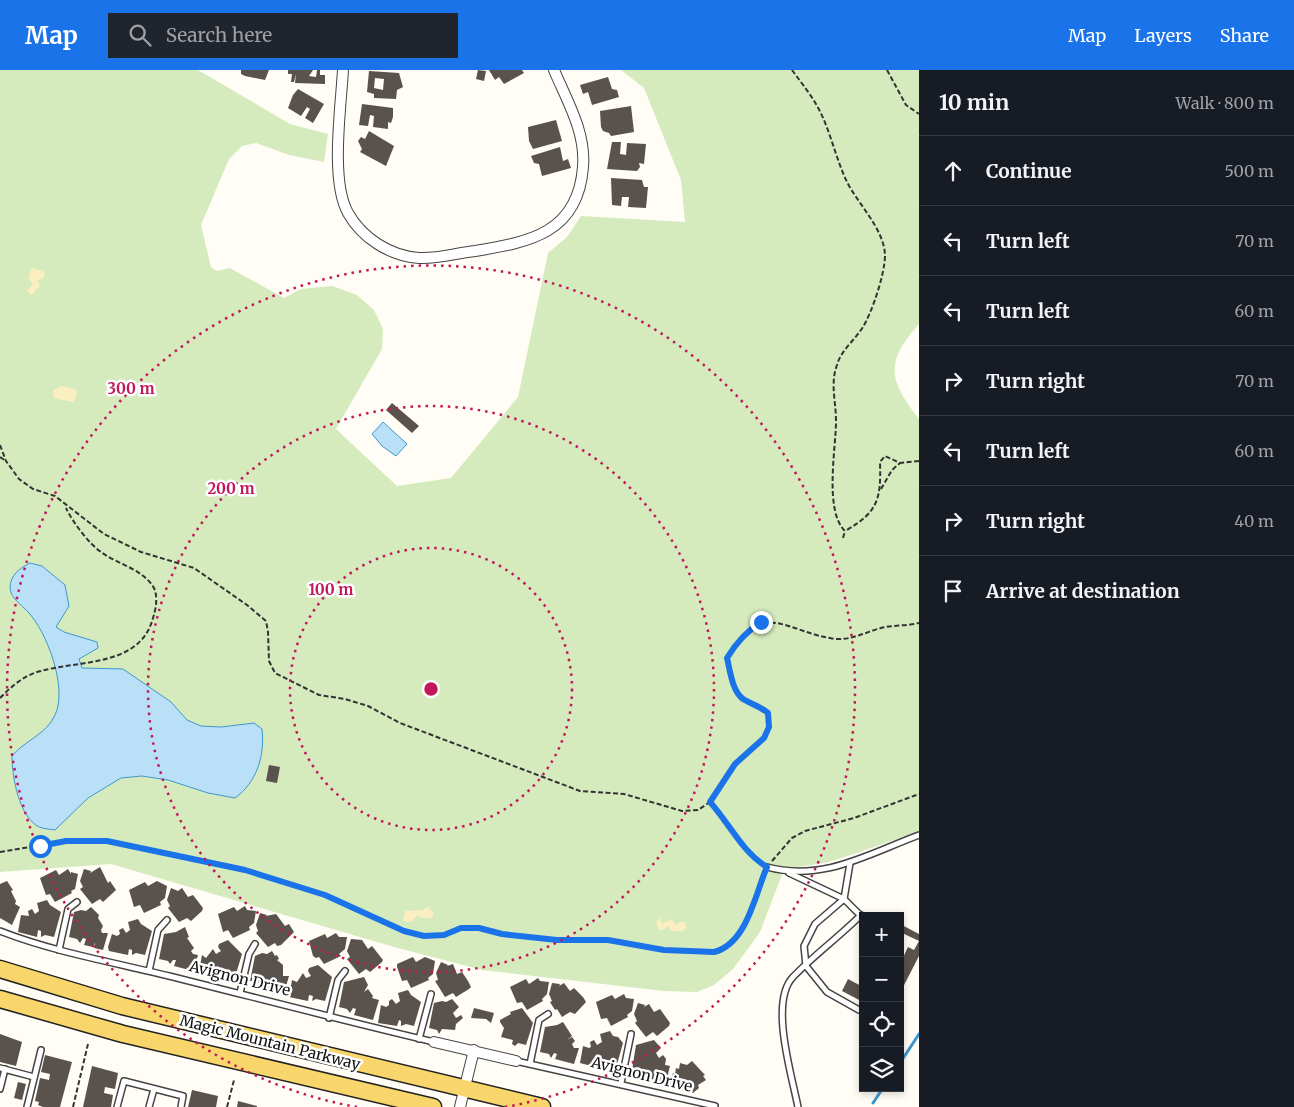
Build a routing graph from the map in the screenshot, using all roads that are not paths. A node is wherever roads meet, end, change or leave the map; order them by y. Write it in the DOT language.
graph roads {
  1 [pos="342,70"];
  2 [pos="554,70"];
  3 [pos="919,835"];
  4 [pos="850,863"];
  5 [pos="767,867"];
  6 [pos="787,872"];
  7 [pos="844,899"];
  8 [pos="77,902"];
  9 [pos="859,913"];
  10 [pos="859,919"];
  11 [pos="167,920"];
  12 [pos="0,931"];
  13 [pos="255,944"];
  14 [pos="59,950"];
  15 [pos="806,966"];
  16 [pos="0,969"];
  17 [pos="148,971"];
  18 [pos="345,971"];
  19 [pos="240,993"];
  20 [pos="431,994"];
  21 [pos="0,999"];
  22 [pos="859,1010"];
  23 [pos="548,1014"];
  24 [pos="329,1018"];
  25 [pos="631,1034"];
  26 [pos="420,1039"];
  27 [pos="434,1042"];
  28 [pos="40,1050"];
  29 [pos="474,1050"];
  30 [pos="516,1061"];
  31 [pos="530,1064"];
  32 [pos="3,1069"];
  33 [pos="34,1077"];
  34 [pos="621,1083"];
  35 [pos="0,1089"];
  36 [pos="154,1089"];
  37 [pos="464,1089"];
  38 [pos="715,1106"];
  39 [pos="27,1107"];
  40 [pos="117,1107"];
  41 [pos="150,1107"];
  42 [pos="181,1107"];
  43 [pos="433,1107"];
  44 [pos="460,1107"];
  45 [pos="542,1107"];
  46 [pos="798,1107"];
  1 -- 2 [label="street"];
  3 -- 4 [label="lane"];
  4 -- 6 [label="lane"];
  4 -- 7 [label="lane"];
  5 -- 6 [label="lane"];
  6 -- 7 [label="lane"];
  7 -- 9 [label="lane"];
  7 -- 15 [label="lane"];
  8 -- 14 [label="lane"];
  10 -- 15 [label="lane"];
  11 -- 17 [label="lane"];
  12 -- 14 [label="lane, Avignon Drive"];
  13 -- 19 [label="lane"];
  14 -- 17 [label="lane, Avignon Drive"];
  15 -- 22 [label="lane"];
  15 -- 46 [label="lane"];
  16 -- 37 [label="main road, Magic Mountain Parkway"];
  17 -- 19 [label="lane, Avignon Drive"];
  18 -- 24 [label="lane"];
  19 -- 24 [label="lane, Avignon Drive"];
  20 -- 26 [label="lane"];
  21 -- 43 [label="main road, Magic Mountain Parkway"];
  23 -- 31 [label="lane"];
  24 -- 26 [label="lane, Avignon Drive"];
  25 -- 34 [label="lane"];
  26 -- 27 [label="lane, Avignon Drive"];
  27 -- 29 [label="street, Avignon Drive"];
  28 -- 33 [label="lane"];
  29 -- 30 [label="street, Avignon Drive"];
  29 -- 37 [label="street"];
  30 -- 31 [label="lane, Avignon Drive"];
  31 -- 34 [label="lane, Avignon Drive"];
  32 -- 33 [label="lane"];
  32 -- 35 [label="lane"];
  33 -- 39 [label="lane"];
  34 -- 38 [label="lane, Avignon Drive"];
  36 -- 40 [label="lane"];
  36 -- 41 [label="lane"];
  36 -- 42 [label="lane"];
  37 -- 44 [label="street"];
  37 -- 45 [label="main road, Magic Mountain Parkway"];
}
